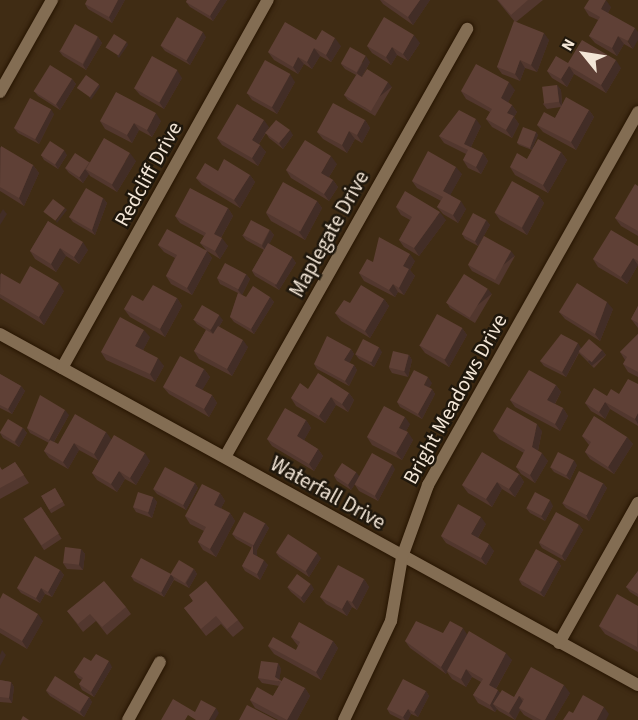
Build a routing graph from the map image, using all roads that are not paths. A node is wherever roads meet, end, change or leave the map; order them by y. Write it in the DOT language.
graph roads {
  1 [pos="52,0"];
  2 [pos="268,0"];
  3 [pos="466,29"];
  4 [pos="0,92"];
  5 [pos="638,112"];
  6 [pos="0,334"];
  7 [pos="62,368"];
  8 [pos="225,457"];
  9 [pos="638,503"];
  10 [pos="402,557"];
  11 [pos="560,643"];
  12 [pos="160,662"];
  13 [pos="638,685"];
  14 [pos="128,720"];
  15 [pos="344,720"];
  1 -- 4 [label="street"];
  2 -- 7 [label="street, Redcliff Drive"];
  3 -- 8 [label="street, Maplegate Drive"];
  5 -- 10 [label="street, Bright Meadows Drive"];
  6 -- 7 [label="street, Waterfall Drive"];
  7 -- 8 [label="street, Waterfall Drive"];
  8 -- 10 [label="street, Waterfall Drive"];
  9 -- 11 [label="street"];
  10 -- 11 [label="street, Waterfall Drive"];
  10 -- 15 [label="street, Bright Meadows Drive"];
  11 -- 13 [label="street, Waterfall Drive"];
  12 -- 14 [label="street"];
}
